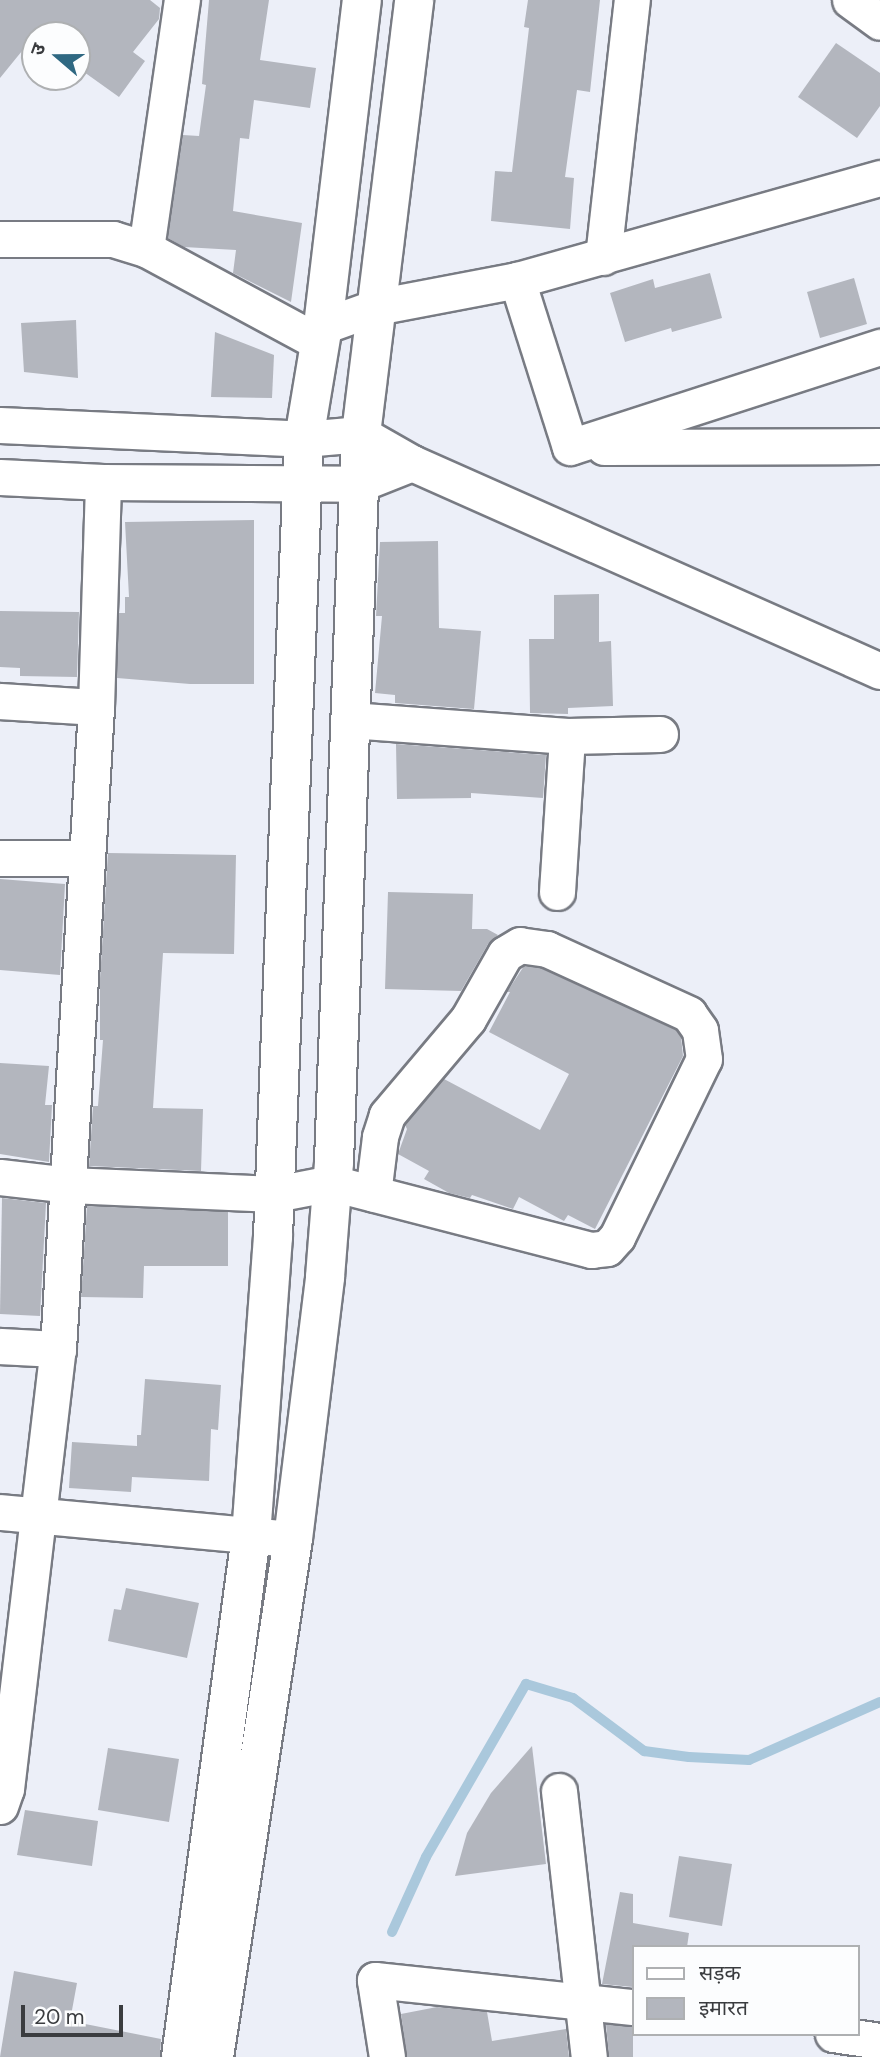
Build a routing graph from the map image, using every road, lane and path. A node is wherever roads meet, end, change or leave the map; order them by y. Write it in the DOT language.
graph roads {
  1 [pos="181,0"];
  2 [pos="362,0"];
  3 [pos="414,0"];
  4 [pos="632,0"];
  5 [pos="850,0"];
  6 [pos="880,22"];
  7 [pos="880,178"];
  8 [pos="0,239"];
  9 [pos="146,249"];
  10 [pos="603,257"];
  11 [pos="517,280"];
  12 [pos="376,307"];
  13 [pos="321,334"];
  14 [pos="880,347"];
  15 [pos="0,425"];
  16 [pos="361,434"];
  17 [pos="304,439"];
  18 [pos="880,446"];
  19 [pos="570,447"];
  20 [pos="412,463"];
  21 [pos="0,477"];
  22 [pos="103,482"];
  23 [pos="359,484"];
  24 [pos="302,486"];
  25 [pos="880,671"];
  26 [pos="0,701"];
  27 [pos="96,707"];
  28 [pos="350,720"];
  29 [pos="660,734"];
  30 [pos="567,736"];
  31 [pos="0,858"];
  32 [pos="87,858"];
  33 [pos="557,892"];
  34 [pos="0,1178"];
  35 [pos="332,1184"];
  36 [pos="69,1185"];
  37 [pos="275,1194"];
  38 [pos="373,1194"];
  39 [pos="0,1346"];
  40 [pos="58,1349"];
  41 [pos="0,1512"];
  42 [pos="37,1514"];
  43 [pos="251,1536"];
  44 [pos="293,1539"];
  45 [pos="559,1791"];
  46 [pos="0,1806"];
  47 [pos="211,1968"];
  48 [pos="580,1999"];
  49 [pos="632,2007"];
  50 [pos="846,2036"];
  51 [pos="880,2041"];
  52 [pos="181,2057"];
  53 [pos="214,2057"];
  54 [pos="387,2057"];
  55 [pos="589,2057"];
  1 -- 9 [label="street"];
  2 -- 13 [label="street"];
  3 -- 12 [label="street"];
  4 -- 10 [label="street"];
  5 -- 6 [label="street"];
  7 -- 10 [label="street"];
  8 -- 9 [label="street"];
  9 -- 13 [label="street"];
  10 -- 11 [label="street"];
  11 -- 12 [label="street"];
  11 -- 19 [label="street"];
  12 -- 13 [label="street"];
  12 -- 16 [label="street"];
  13 -- 17 [label="street"];
  14 -- 19 [label="street"];
  15 -- 17 [label="street"];
  16 -- 17 [label="street"];
  16 -- 20 [label="street"];
  16 -- 23 [label="street"];
  17 -- 24 [label="street"];
  18 -- 19 [label="street"];
  20 -- 23 [label="street"];
  20 -- 25 [label="street"];
  21 -- 22 [label="street"];
  22 -- 24 [label="street"];
  22 -- 27 [label="street"];
  23 -- 24 [label="street"];
  23 -- 28 [label="street"];
  24 -- 37 [label="street"];
  26 -- 27 [label="street"];
  27 -- 32 [label="street"];
  28 -- 30 [label="street"];
  28 -- 35 [label="street"];
  29 -- 30 [label="street"];
  30 -- 33 [label="street"];
  31 -- 32 [label="street"];
  32 -- 36 [label="street"];
  34 -- 36 [label="street"];
  35 -- 37 [label="street"];
  35 -- 38 [label="street"];
  35 -- 44 [label="street"];
  36 -- 37 [label="street"];
  36 -- 40 [label="street"];
  37 -- 43 [label="street"];
  38 -- 38 [label="street"];
  39 -- 40 [label="street"];
  40 -- 42 [label="street"];
  41 -- 42 [label="street"];
  42 -- 43 [label="street"];
  42 -- 46 [label="street"];
  43 -- 44 [label="street"];
  43 -- 47 [label="street"];
  44 -- 47 [label="street"];
  45 -- 48 [label="street"];
  47 -- 52 [label="street"];
  47 -- 53 [label="street"];
  48 -- 49 [label="street"];
  48 -- 54 [label="street"];
  48 -- 55 [label="street"];
  50 -- 51 [label="street"];
}
